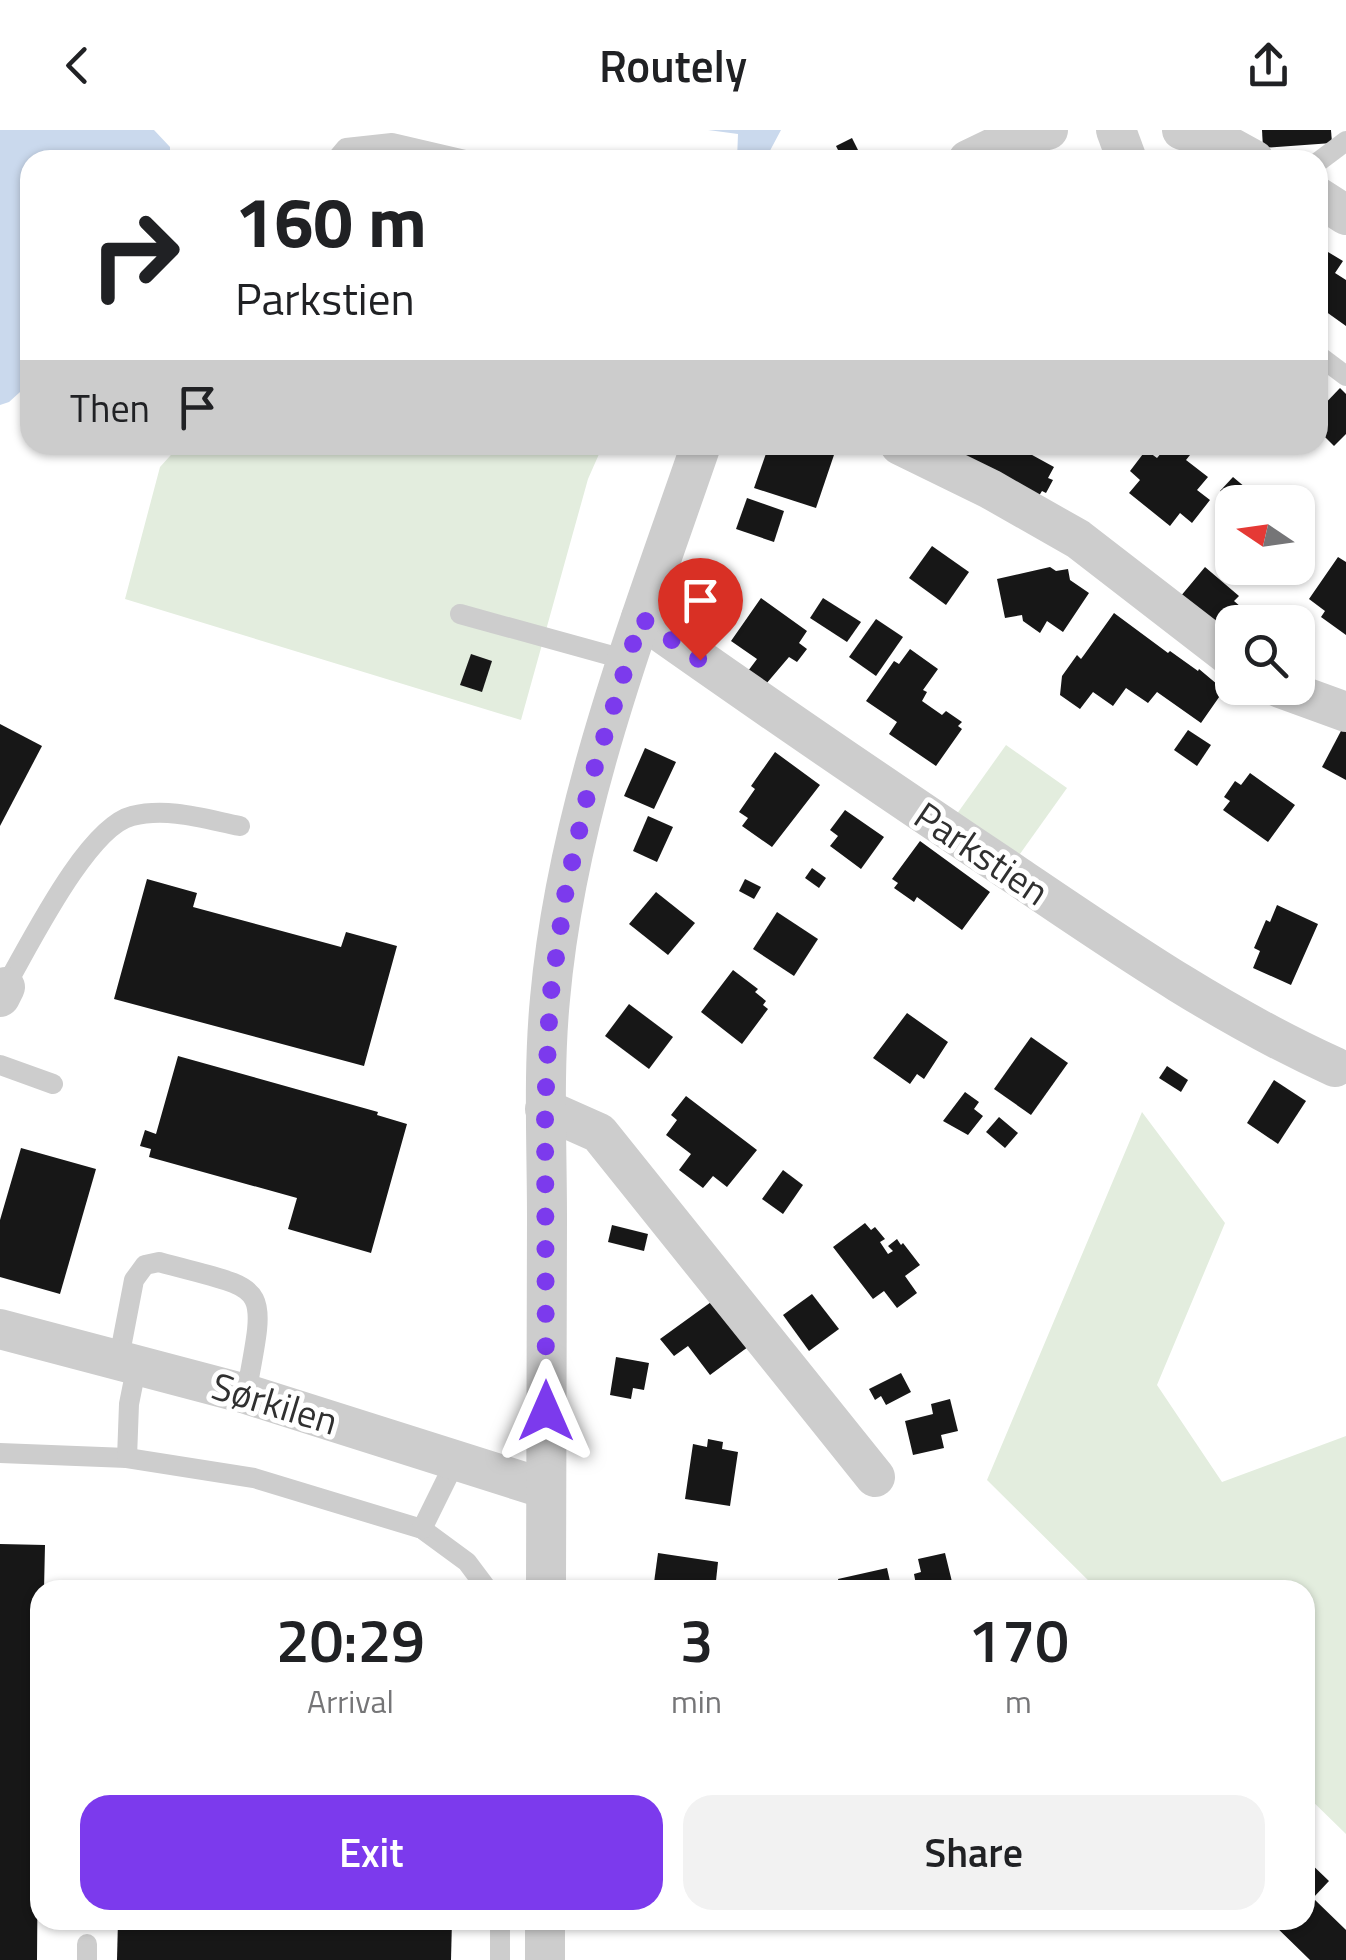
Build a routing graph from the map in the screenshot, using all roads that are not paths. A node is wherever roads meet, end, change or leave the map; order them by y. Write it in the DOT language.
graph roads {
  1 [pos="1048,130"];
  2 [pos="1182,130"];
  3 [pos="344,150"];
  4 [pos="424,150"];
  5 [pos="989,150"];
  6 [pos="1236,150"];
  7 [pos="698,455"];
  8 [pos="920,455"];
  9 [pos="460,614"];
  10 [pos="641,618"];
  11 [pos="1215,645"];
  12 [pos="627,660"];
  13 [pos="1315,701"];
  14 [pos="1346,712"];
  15 [pos="240,826"];
  16 [pos="2,992"];
  17 [pos="0,1065"];
  18 [pos="1335,1067"];
  19 [pos="53,1084"];
  20 [pos="545,1109"];
  21 [pos="0,1329"];
  22 [pos="128,1361"];
  23 [pos="246,1394"];
  24 [pos="0,1453"];
  25 [pos="128,1458"];
  26 [pos="457,1458"];
  27 [pos="875,1477"];
  28 [pos="546,1489"];
  29 [pos="422,1529"];
  30 [pos="480,1580"];
  31 [pos="546,1580"];
  32 [pos="500,1930"];
  33 [pos="546,1930"];
  34 [pos="500,1960"];
  35 [pos="545,1960"];
  1 -- 5 [label="street"];
  2 -- 6 [label="street"];
  3 -- 4 [label="lane"];
  7 -- 10 [label="street"];
  8 -- 11 [label="street"];
  9 -- 12 [label="lane"];
  10 -- 12 [label="street"];
  10 -- 18 [label="street, Parkstien"];
  12 -- 20 [label="street"];
  13 -- 14 [label="street"];
  15 -- 16 [label="lane"];
  17 -- 19 [label="lane"];
  20 -- 27 [label="street"];
  20 -- 28 [label="street"];
  21 -- 22 [label="street, Sørkilen"];
  22 -- 23 [label="street, Sørkilen"];
  22 -- 23 [label="lane"];
  22 -- 25 [label="lane"];
  23 -- 26 [label="street, Sørkilen"];
  24 -- 25 [label="lane"];
  25 -- 29 [label="lane"];
  26 -- 28 [label="street, Sørkilen"];
  26 -- 29 [label="lane"];
  28 -- 31 [label="street"];
  29 -- 30 [label="lane"];
  32 -- 34 [label="lane"];
  33 -- 35 [label="street"];
}
